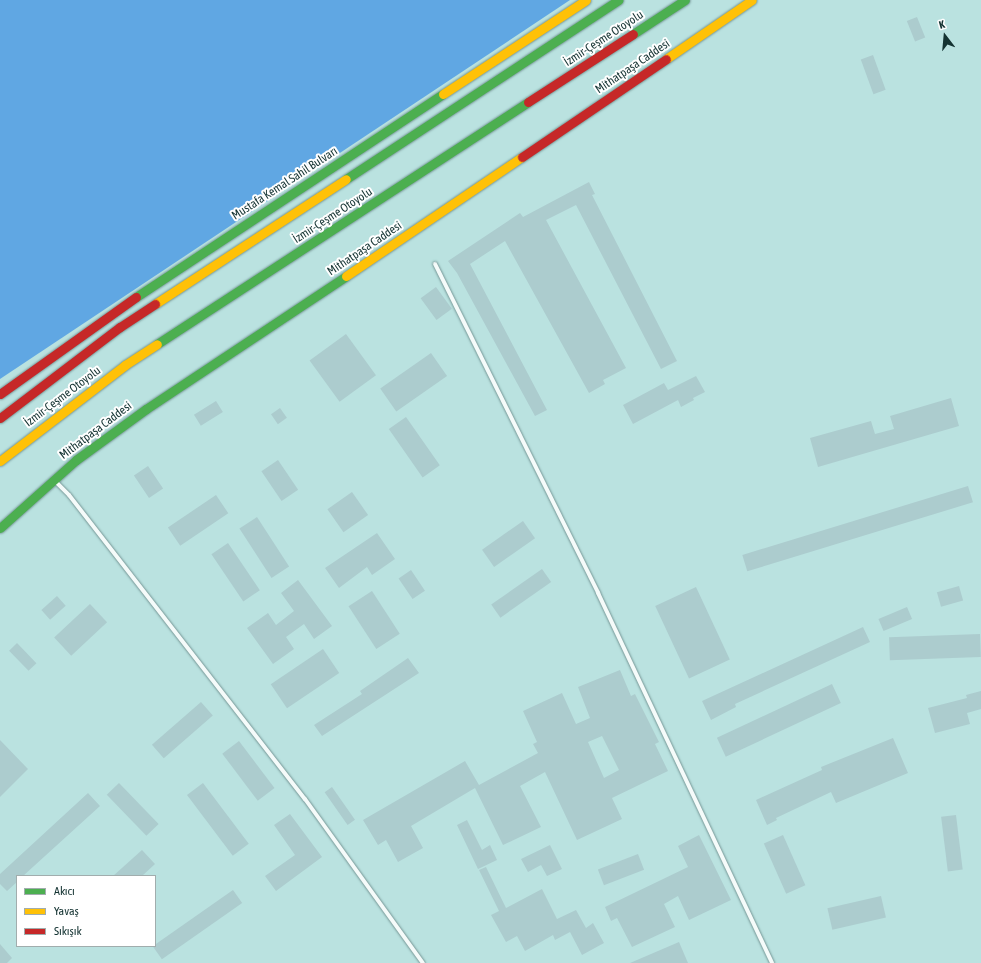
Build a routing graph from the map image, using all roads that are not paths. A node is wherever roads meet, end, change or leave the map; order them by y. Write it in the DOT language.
graph roads {
  1 [pos="586,0"];
  2 [pos="620,0"];
  3 [pos="684,0"];
  4 [pos="752,0"];
  5 [pos="435,264"];
  6 [pos="0,394"];
  7 [pos="0,418"];
  8 [pos="0,461"];
  9 [pos="54,479"];
  10 [pos="0,528"];
  11 [pos="423,963"];
  12 [pos="772,963"];
  1 -- 6 [label="main road, Mustafa Kemal Sahil Bulvarı"];
  2 -- 7 [label="main road, İzmir-Çeşme Otoyolu"];
  3 -- 8 [label="main road, İzmir-Çeşme Otoyolu"];
  4 -- 9 [label="main road, Mithatpaşa Caddesi"];
  5 -- 12 [label="lane"];
  9 -- 10 [label="main road, Mithatpaşa Caddesi"];
  9 -- 11 [label="lane"];
}
